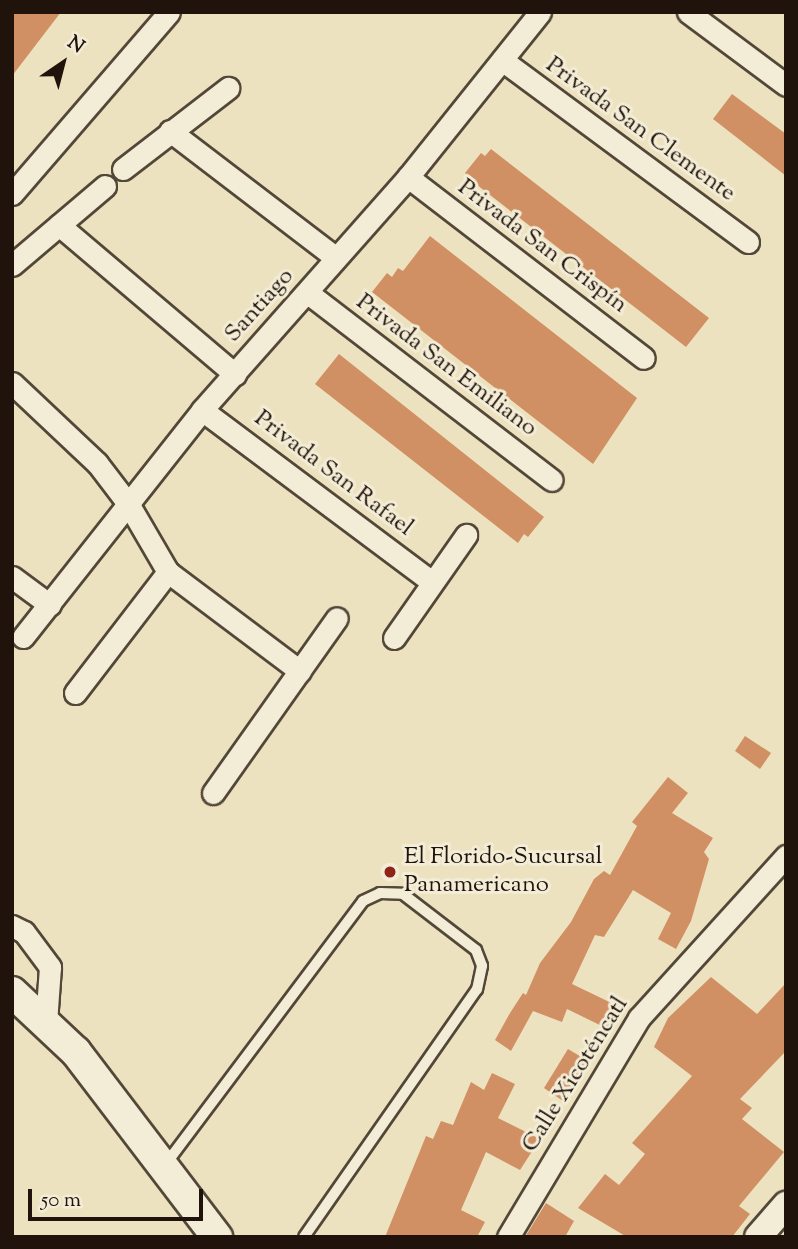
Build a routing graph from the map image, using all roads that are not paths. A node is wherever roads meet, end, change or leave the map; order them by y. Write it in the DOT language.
graph roads {
  1 [pos="169,12"];
  2 [pos="540,12"];
  3 [pos="688,12"];
  4 [pos="502,60"];
  5 [pos="786,85"];
  6 [pos="228,88"];
  7 [pos="170,131"];
  8 [pos="123,169"];
  9 [pos="408,177"];
  10 [pos="105,186"];
  11 [pos="12,194"];
  12 [pos="59,225"];
  13 [pos="748,242"];
  14 [pos="337,258"];
  15 [pos="12,265"];
  16 [pos="308,293"];
  17 [pos="644,358"];
  18 [pos="235,374"];
  19 [pos="12,383"];
  20 [pos="202,410"];
  21 [pos="552,481"];
  22 [pos="129,505"];
  23 [pos="466,535"];
  24 [pos="168,572"];
  25 [pos="12,577"];
  26 [pos="432,582"];
  27 [pos="50,605"];
  28 [pos="337,618"];
  29 [pos="23,636"];
  30 [pos="394,638"];
  31 [pos="300,671"];
  32 [pos="75,693"];
  33 [pos="213,793"];
  34 [pos="786,856"];
  35 [pos="12,926"];
  36 [pos="12,992"];
  37 [pos="46,1023"];
  38 [pos="164,1167"];
  39 [pos="786,1205"];
  40 [pos="217,1237"];
  41 [pos="304,1237"];
  42 [pos="508,1237"];
  43 [pos="758,1237"];
  1 -- 11 [label="street"];
  2 -- 4 [label="street, Santiago"];
  3 -- 5 [label="street"];
  4 -- 9 [label="street, Santiago"];
  4 -- 13 [label="street, Privada San Clemente"];
  6 -- 7 [label="street"];
  7 -- 8 [label="street"];
  7 -- 14 [label="street"];
  9 -- 14 [label="street, Santiago"];
  9 -- 17 [label="street, Privada San Crispín"];
  10 -- 12 [label="street"];
  12 -- 15 [label="street"];
  12 -- 18 [label="street"];
  14 -- 16 [label="street, Santiago"];
  16 -- 18 [label="street, Santiago"];
  16 -- 21 [label="street, Privada San Emiliano"];
  18 -- 20 [label="street, Santiago"];
  19 -- 22 [label="street"];
  20 -- 22 [label="street, Santiago"];
  20 -- 26 [label="street, Privada San Rafael"];
  22 -- 24 [label="street"];
  22 -- 27 [label="street, Santiago"];
  23 -- 26 [label="street"];
  24 -- 31 [label="street"];
  24 -- 32 [label="street"];
  25 -- 27 [label="street"];
  26 -- 30 [label="street"];
  27 -- 29 [label="street, Santiago"];
  28 -- 31 [label="street"];
  31 -- 33 [label="street"];
  34 -- 42 [label="street, Calle Xicoténcatl"];
  35 -- 37 [label="street"];
  36 -- 37 [label="main road"];
  37 -- 38 [label="main road"];
  38 -- 40 [label="main road"];
  38 -- 41 [label="lane"];
  39 -- 43 [label="street"];
}
